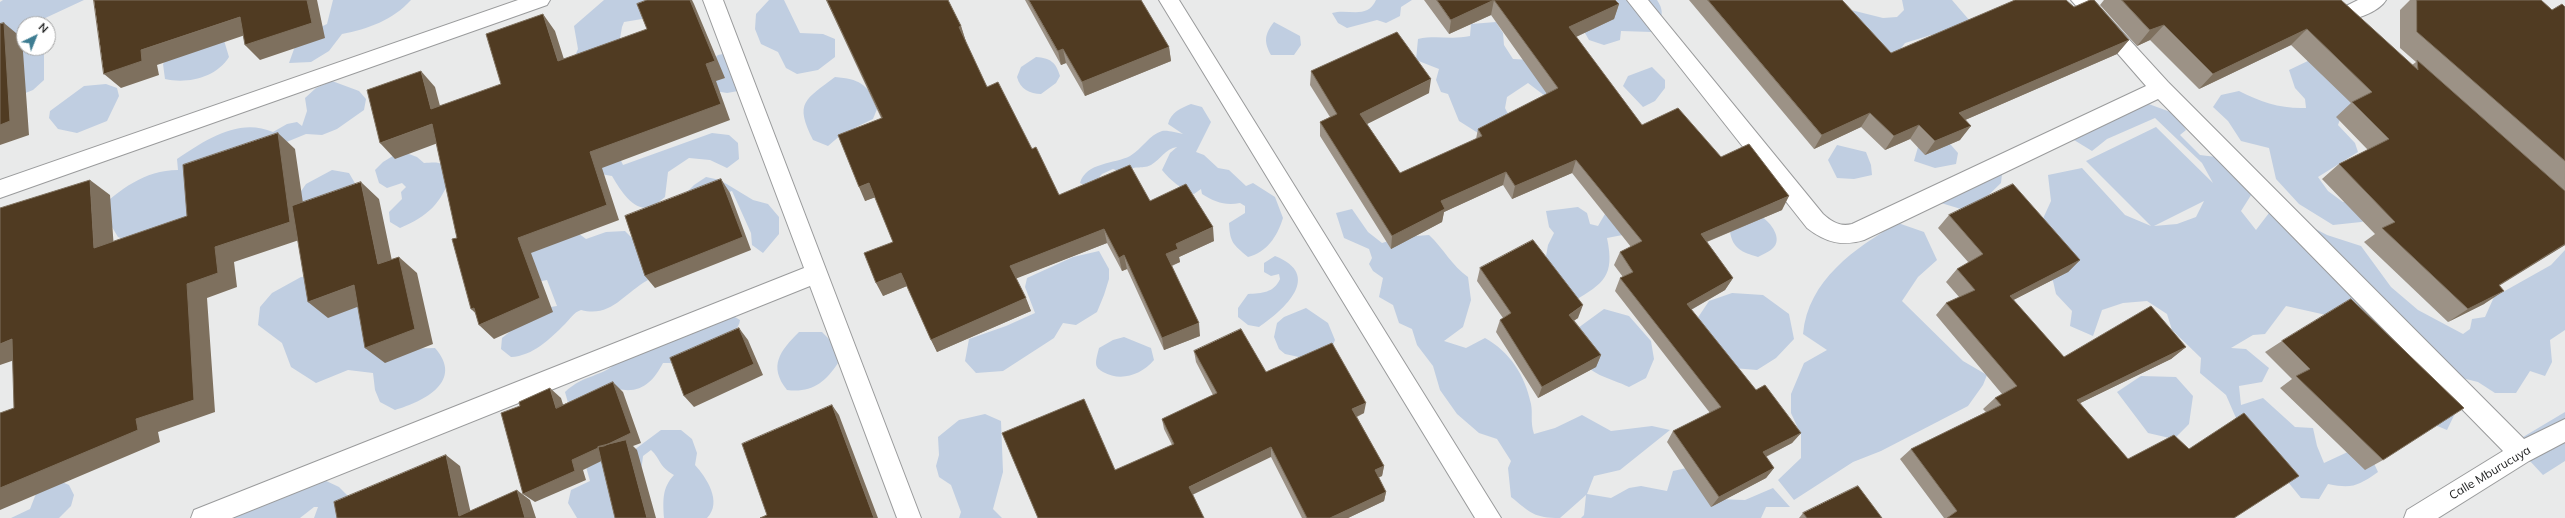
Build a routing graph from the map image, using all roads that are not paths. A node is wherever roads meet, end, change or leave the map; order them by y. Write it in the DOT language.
graph roads {
  1 [pos="540,0"];
  2 [pos="713,0"];
  3 [pos="1169,0"];
  4 [pos="1637,0"];
  5 [pos="2081,0"];
  6 [pos="2376,0"];
  7 [pos="2347,14"];
  8 [pos="2161,88"];
  9 [pos="0,189"];
  10 [pos="817,273"];
  11 [pos="2565,430"];
  12 [pos="2521,453"];
  13 [pos="203,518"];
  14 [pos="909,518"];
  15 [pos="1489,518"];
  16 [pos="2416,518"];
  1 -- 9 [label="street"];
  2 -- 10 [label="street"];
  3 -- 15 [label="street"];
  4 -- 8 [label="street"];
  5 -- 8 [label="street"];
  6 -- 7 [label="street"];
  8 -- 12 [label="street"];
  10 -- 13 [label="street"];
  10 -- 14 [label="street"];
  11 -- 12 [label="street, Calle Mburucuya"];
  12 -- 16 [label="street, Calle Mburucuya"];
}
